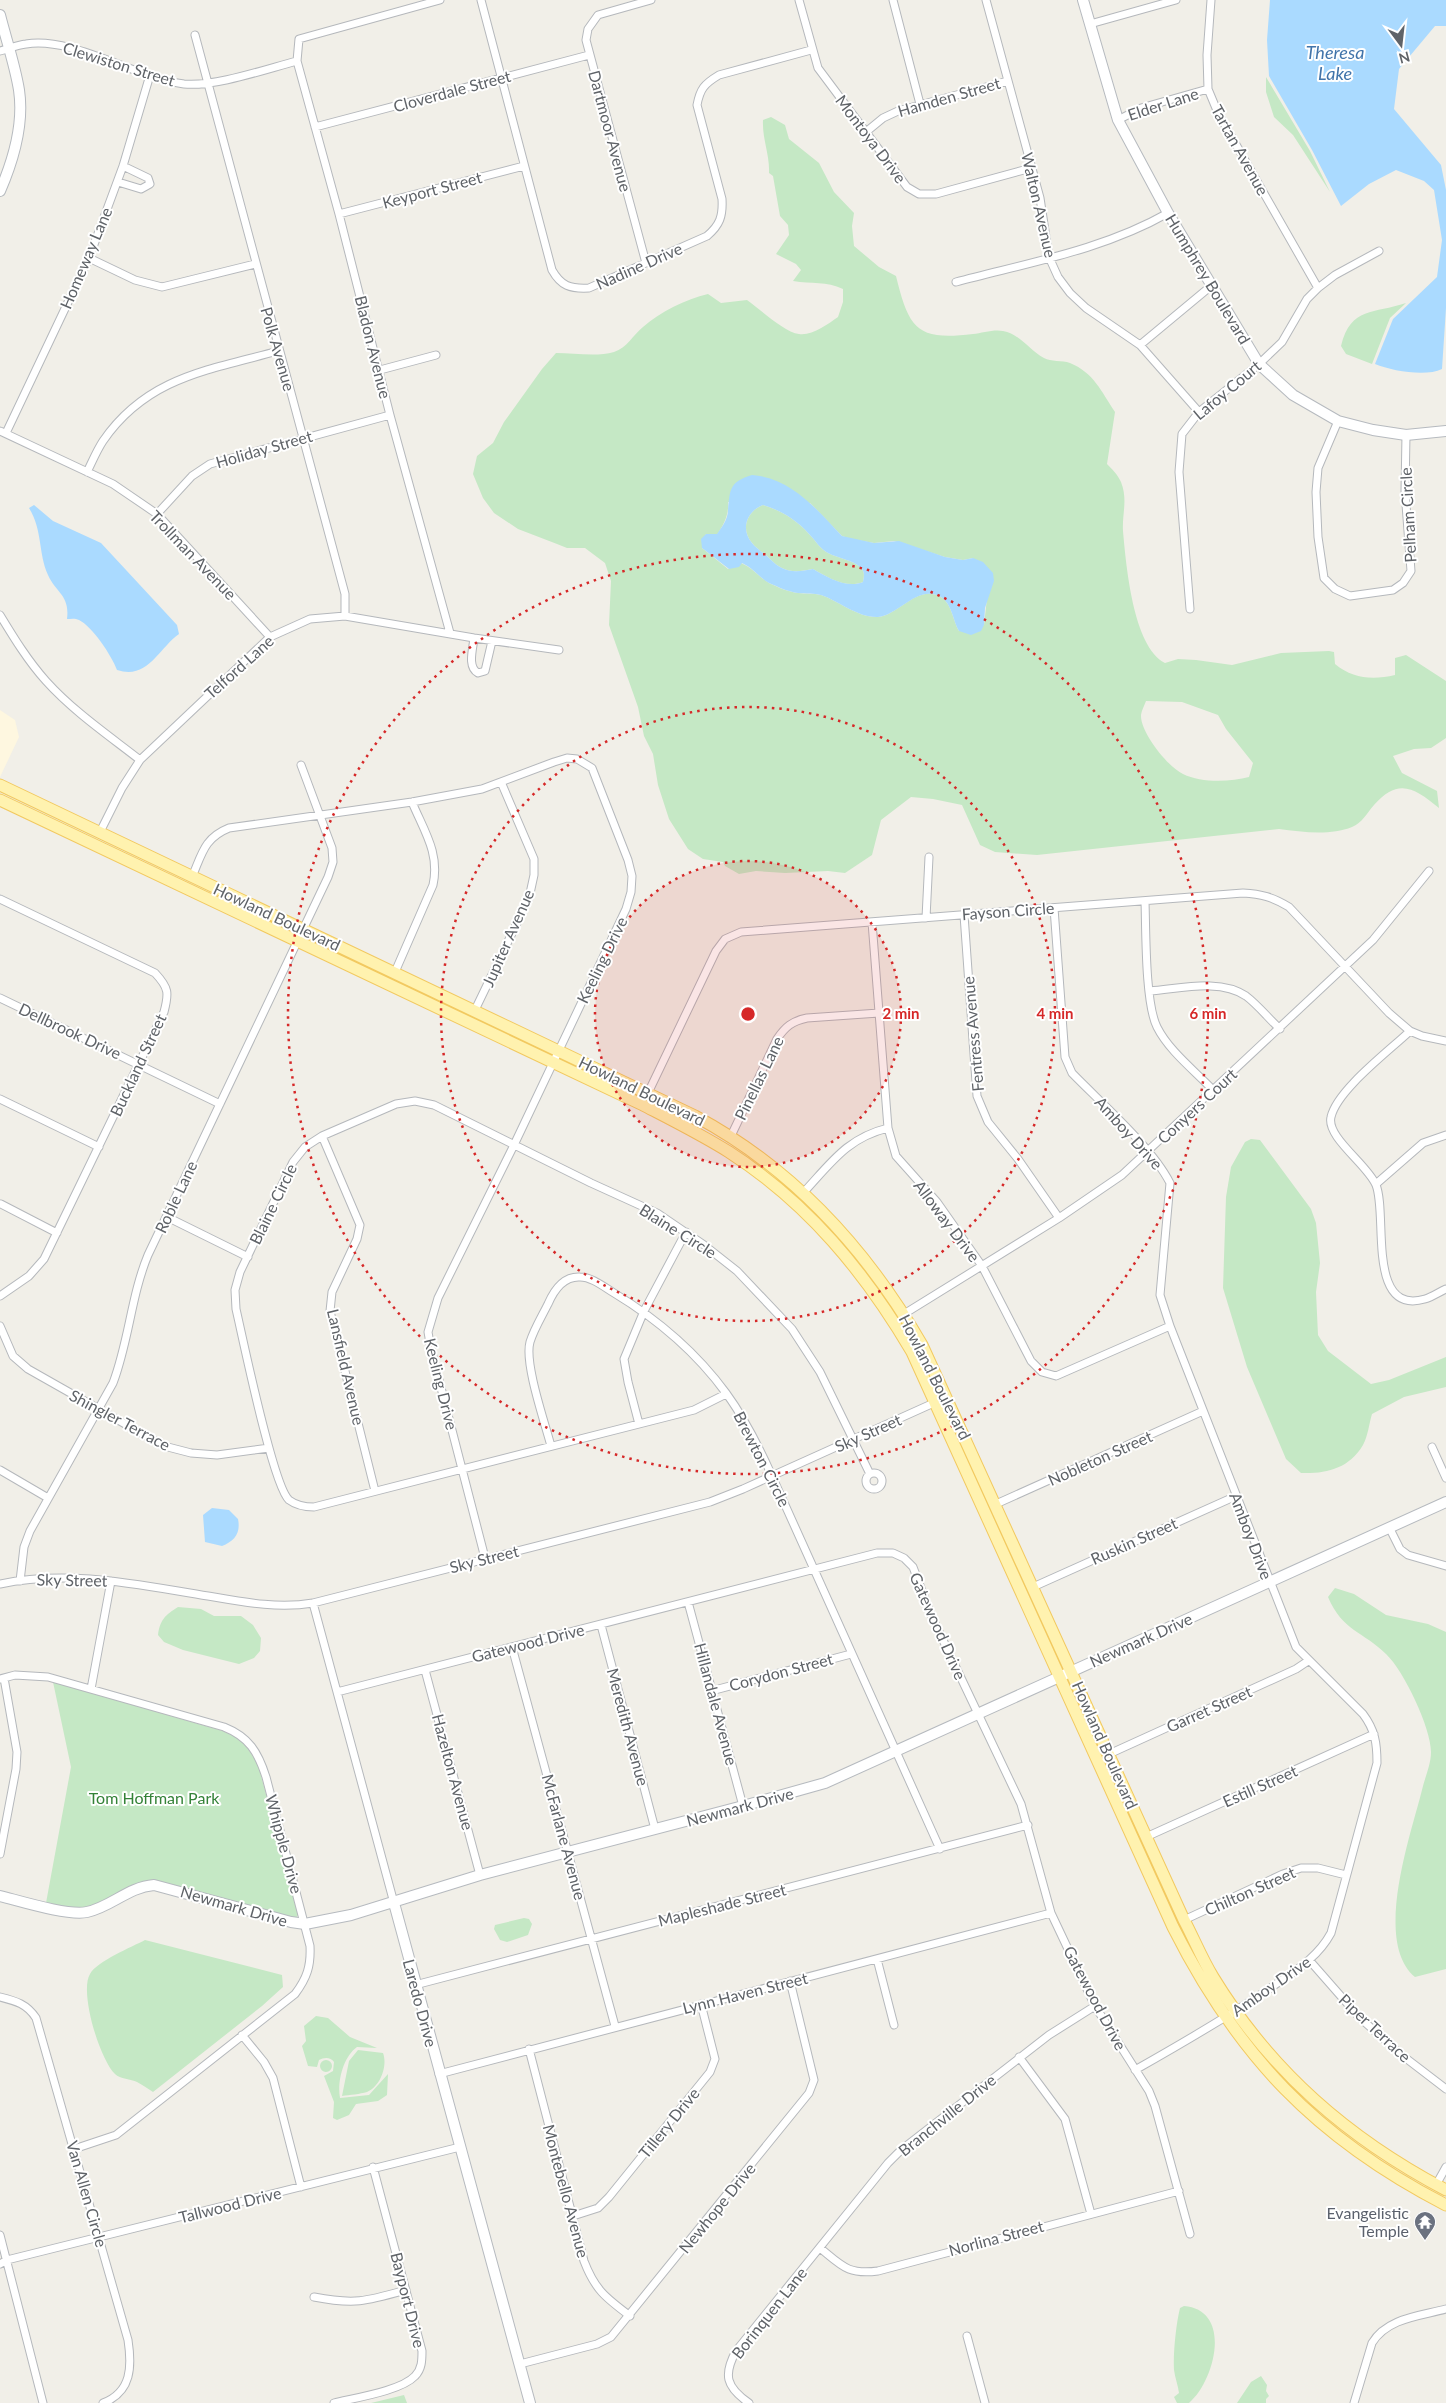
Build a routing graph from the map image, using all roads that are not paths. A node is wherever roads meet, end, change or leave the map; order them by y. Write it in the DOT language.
graph roads {
  1 [pos="440,0"];
  2 [pos="481,0"];
  3 [pos="651,0"];
  4 [pos="799,0"];
  5 [pos="893,0"];
  6 [pos="986,0"];
  7 [pos="1083,0"];
  8 [pos="1176,0"];
  9 [pos="1211,0"];
  10 [pos="0,15"];
  11 [pos="1090,24"];
  12 [pos="195,35"];
  13 [pos="4,50"];
  14 [pos="811,50"];
  15 [pos="589,55"];
  16 [pos="297,61"];
  17 [pos="150,76"];
  18 [pos="502,78"];
  19 [pos="1008,80"];
  20 [pos="208,83"];
  21 [pos="1208,89"];
  22 [pos="920,104"];
  23 [pos="1118,120"];
  24 [pos="315,127"];
  25 [pos="866,132"];
  26 [pos="123,166"];
  27 [pos="524,166"];
  28 [pos="1031,168"];
  29 [pos="118,182"];
  30 [pos="0,191"];
  31 [pos="340,214"];
  32 [pos="1168,214"];
  33 [pos="1379,251"];
  34 [pos="1049,257"];
  35 [pos="89,258"];
  36 [pos="646,263"];
  37 [pos="255,264"];
  38 [pos="956,282"];
  39 [pos="1211,286"];
  40 [pos="1318,288"];
  41 [pos="1140,345"];
  42 [pos="278,351"];
  43 [pos="436,355"];
  44 [pos="1259,364"];
  45 [pos="380,370"];
  46 [pos="1199,412"];
  47 [pos="390,415"];
  48 [pos="1338,421"];
  49 [pos="1446,431"];
  50 [pos="3,432"];
  51 [pos="1406,435"];
  52 [pos="303,437"];
  53 [pos="87,472"];
  54 [pos="157,514"];
  55 [pos="1190,609"];
  56 [pos="0,615"];
  57 [pos="345,616"];
  58 [pos="450,632"];
  59 [pos="270,637"];
  60 [pos="474,638"];
  61 [pos="492,641"];
  62 [pos="559,650"];
  63 [pos="140,760"];
  64 [pos="301,765"];
  65 [pos="501,782"];
  66 [pos="0,785"];
  67 [pos="18,793"];
  68 [pos="0,799"];
  69 [pos="412,802"];
  70 [pos="322,815"];
  71 [pos="100,832"];
  72 [pos="929,857"];
  73 [pos="1429,871"];
  74 [pos="192,877"];
  75 [pos="0,899"];
  76 [pos="1145,901"];
  77 [pos="1054,908"];
  78 [pos="964,915"];
  79 [pos="926,918"];
  80 [pos="872,922"];
  81 [pos="304,929"];
  82 [pos="298,942"];
  83 [pos="1346,967"];
  84 [pos="395,972"];
  85 [pos="1150,991"];
  86 [pos="0,998"];
  87 [pos="475,1010"];
  88 [pos="879,1013"];
  89 [pos="1280,1029"];
  90 [pos="1410,1031"];
  91 [pos="1446,1041"];
  92 [pos="558,1050"];
  93 [pos="552,1063"];
  94 [pos="139,1064"];
  95 [pos="1213,1090"];
  96 [pos="648,1093"];
  97 [pos="0,1099"];
  98 [pos="220,1104"];
  99 [pos="888,1128"];
  100 [pos="731,1135"];
  101 [pos="1446,1135"];
  102 [pos="322,1136"];
  103 [pos="707,1138"];
  104 [pos="514,1145"];
  105 [pos="99,1147"];
  106 [pos="748,1149"];
  107 [pos="1148,1152"];
  108 [pos="730,1153"];
  109 [pos="1376,1184"];
  110 [pos="803,1193"];
  111 [pos="1,1204"];
  112 [pos="167,1217"];
  113 [pos="1059,1218"];
  114 [pos="686,1232"];
  115 [pos="57,1233"];
  116 [pos="248,1257"];
  117 [pos="982,1266"];
  118 [pos="1446,1289"];
  119 [pos="0,1296"];
  120 [pos="644,1311"];
  121 [pos="904,1314"];
  122 [pos="0,1326"];
  123 [pos="1170,1326"];
  124 [pos="726,1394"];
  125 [pos="948,1397"];
  126 [pos="936,1402"];
  127 [pos="98,1410"];
  128 [pos="1203,1411"];
  129 [pos="639,1424"];
  130 [pos="854,1440"];
  131 [pos="551,1446"];
  132 [pos="1432,1447"];
  133 [pos="270,1448"];
  134 [pos="462,1468"];
  135 [pos="0,1470"];
  136 [pos="870,1474"];
  137 [pos="772,1476"];
  138 [pos="1446,1478"];
  139 [pos="375,1491"];
  140 [pos="1236,1496"];
  141 [pos="48,1498"];
  142 [pos="1446,1502"];
  143 [pos="996,1504"];
  144 [pos="1389,1527"];
  145 [pos="485,1558"];
  146 [pos="1446,1566"];
  147 [pos="814,1570"];
  148 [pos="20,1580"];
  149 [pos="111,1580"];
  150 [pos="1270,1582"];
  151 [pos="0,1584"];
  152 [pos="1033,1587"];
  153 [pos="688,1602"];
  154 [pos="313,1603"];
  155 [pos="601,1625"];
  156 [pos="512,1647"];
  157 [pos="851,1654"];
  158 [pos="1308,1661"];
  159 [pos="425,1670"];
  160 [pos="1072,1672"];
  161 [pos="1060,1677"];
  162 [pos="2,1678"];
  163 [pos="91,1689"];
  164 [pos="711,1691"];
  165 [pos="337,1692"];
  166 [pos="977,1714"];
  167 [pos="1374,1734"];
  168 [pos="895,1752"];
  169 [pos="1109,1754"];
  170 [pos="743,1806"];
  171 [pos="1028,1825"];
  172 [pos="655,1829"];
  173 [pos="1146,1837"];
  174 [pos="940,1849"];
  175 [pos="568,1853"];
  176 [pos="0,1854"];
  177 [pos="480,1874"];
  178 [pos="1346,1875"];
  179 [pos="0,1896"];
  180 [pos="394,1903"];
  181 [pos="1051,1913"];
  182 [pos="1184,1920"];
  183 [pos="305,1924"];
  184 [pos="591,1938"];
  185 [pos="877,1959"];
  186 [pos="1310,1960"];
  187 [pos="790,1981"];
  188 [pos="415,1985"];
  189 [pos="0,1997"];
  190 [pos="701,2004"];
  191 [pos="1096,2006"];
  192 [pos="1236,2011"];
  193 [pos="1225,2018"];
  194 [pos="894,2025"];
  195 [pos="615,2026"];
  196 [pos="242,2035"];
  197 [pos="529,2049"];
  198 [pos="1019,2057"];
  199 [pos="1135,2070"];
  200 [pos="440,2074"];
  201 [pos="1446,2089"];
  202 [pos="460,2147"];
  203 [pos="74,2150"];
  204 [pos="1446,2167"];
  205 [pos="374,2168"];
  206 [pos="301,2187"];
  207 [pos="1441,2188"];
  208 [pos="1179,2191"];
  209 [pos="1446,2205"];
  210 [pos="1091,2214"];
  211 [pos="573,2216"];
  212 [pos="1190,2234"];
  213 [pos="0,2235"];
  214 [pos="100,2238"];
  215 [pos="820,2248"];
  216 [pos="7,2260"];
  217 [pos="0,2264"];
  218 [pos="406,2290"];
  219 [pos="314,2297"];
  220 [pos="1446,2309"];
  221 [pos="630,2316"];
  222 [pos="967,2336"];
  223 [pos="520,2364"];
  224 [pos="43,2403"];
  225 [pos="103,2403"];
  226 [pos="334,2403"];
  227 [pos="530,2403"];
  228 [pos="749,2403"];
  229 [pos="985,2403"];
  230 [pos="1354,2403"];
  1 -- 16 [label="street"];
  2 -- 18 [label="street, Nadine Drive"];
  3 -- 15 [label="street, Dartmoor Avenue"];
  4 -- 14 [label="street, Montoya Drive"];
  5 -- 22 [label="street"];
  6 -- 19 [label="street, Walton Avenue"];
  7 -- 11 [label="street, Humphrey Boulevard"];
  8 -- 11 [label="street"];
  9 -- 21 [label="street, Tartan Avenue"];
  10 -- 13 [label="street"];
  11 -- 23 [label="street, Humphrey Boulevard"];
  12 -- 20 [label="street, Polk Avenue"];
  13 -- 17 [label="street, Clewiston Street"];
  13 -- 30 [label="street"];
  14 -- 25 [label="street, Montoya Drive"];
  14 -- 36 [label="street, Nadine Drive"];
  15 -- 18 [label="street, Cloverdale Street"];
  15 -- 36 [label="street, Dartmoor Avenue"];
  16 -- 20 [label="street, Clewiston Street"];
  16 -- 24 [label="street, Bladon Avenue"];
  17 -- 20 [label="street, Clewiston Street"];
  17 -- 26 [label="street, Homeway Lane"];
  18 -- 24 [label="street, Cloverdale Street"];
  18 -- 27 [label="street, Nadine Drive"];
  19 -- 22 [label="street, Hamden Street"];
  19 -- 28 [label="street, Walton Avenue"];
  20 -- 37 [label="street, Polk Avenue"];
  21 -- 23 [label="street, Elder Lane"];
  21 -- 40 [label="street, Tartan Avenue"];
  22 -- 25 [label="street, Hamden Street"];
  23 -- 32 [label="street, Humphrey Boulevard"];
  24 -- 31 [label="street, Bladon Avenue"];
  25 -- 28 [label="street, Montoya Drive"];
  26 -- 29 [label="street, Homeway Lane"];
  26 -- 29 [label="street"];
  27 -- 31 [label="street, Keyport Street"];
  27 -- 36 [label="street, Nadine Drive"];
  28 -- 34 [label="street, Walton Avenue"];
  29 -- 35 [label="street, Homeway Lane"];
  31 -- 45 [label="street, Bladon Avenue"];
  32 -- 34 [label="street"];
  32 -- 39 [label="street, Humphrey Boulevard"];
  33 -- 40 [label="street, Lafoy Court"];
  34 -- 38 [label="street"];
  34 -- 41 [label="street, Walton Avenue"];
  35 -- 37 [label="street"];
  35 -- 50 [label="street, Homeway Lane"];
  37 -- 42 [label="street, Polk Avenue"];
  39 -- 41 [label="street"];
  39 -- 44 [label="street, Humphrey Boulevard"];
  40 -- 44 [label="street, Lafoy Court"];
  41 -- 46 [label="street, Walton Avenue"];
  42 -- 52 [label="street, Polk Avenue"];
  42 -- 53 [label="street"];
  43 -- 45 [label="street"];
  44 -- 46 [label="street, Lafoy Court"];
  44 -- 48 [label="street, Humphrey Boulevard"];
  45 -- 47 [label="street, Bladon Avenue"];
  46 -- 55 [label="street, Lafoy Court"];
  47 -- 52 [label="street, Holiday Street"];
  47 -- 58 [label="street, Bladon Avenue"];
  48 -- 51 [label="street, Humphrey Boulevard"];
  48 -- 51 [label="street, Pelham Circle"];
  49 -- 51 [label="street, Humphrey Boulevard"];
  50 -- 53 [label="street, Trollman Avenue"];
  52 -- 54 [label="street, Holiday Street"];
  52 -- 57 [label="street, Polk Avenue"];
  53 -- 54 [label="street, Trollman Avenue"];
  54 -- 59 [label="street, Trollman Avenue"];
  56 -- 63 [label="street"];
  57 -- 58 [label="street, Telford Lane"];
  57 -- 59 [label="street, Telford Lane"];
  58 -- 60 [label="street, Telford Lane"];
  59 -- 63 [label="street, Telford Lane"];
  60 -- 61 [label="street, Telford Lane"];
  60 -- 61 [label="street"];
  61 -- 62 [label="street, Telford Lane"];
  63 -- 71 [label="street, Telford Lane"];
  64 -- 70 [label="street, Roble Lane"];
  65 -- 69 [label="street, Keeling Drive"];
  65 -- 87 [label="street, Jupiter Avenue"];
  65 -- 92 [label="street, Keeling Drive"];
  66 -- 67 [label="main road, Howland Boulevard"];
  67 -- 68 [label="main road"];
  67 -- 71 [label="main road, Howland Boulevard"];
  68 -- 82 [label="main road, Howland Boulevard"];
  69 -- 70 [label="street, Keeling Drive"];
  69 -- 84 [label="street"];
  70 -- 74 [label="street, Keeling Drive"];
  70 -- 81 [label="street, Roble Lane"];
  71 -- 74 [label="main road, Howland Boulevard"];
  72 -- 79 [label="street"];
  73 -- 83 [label="street, Conyers Court"];
  74 -- 81 [label="main road, Howland Boulevard"];
  75 -- 94 [label="street, Buckland Street"];
  76 -- 77 [label="street, Fayson Circle"];
  76 -- 83 [label="street, Fayson Circle"];
  76 -- 85 [label="street"];
  77 -- 78 [label="street, Fayson Circle"];
  77 -- 107 [label="street, Amboy Drive"];
  78 -- 79 [label="street, Fayson Circle"];
  78 -- 113 [label="street, Fentress Avenue"];
  79 -- 80 [label="street, Fayson Circle"];
  80 -- 88 [label="street, Alloway Drive"];
  80 -- 96 [label="street, Fayson Circle"];
  81 -- 82 [label="street, Roble Lane"];
  81 -- 84 [label="main road, Howland Boulevard"];
  82 -- 93 [label="main road, Howland Boulevard"];
  82 -- 98 [label="street, Roble Lane"];
  83 -- 89 [label="street, Conyers Court"];
  83 -- 90 [label="street, Fayson Circle"];
  84 -- 87 [label="main road, Howland Boulevard"];
  85 -- 89 [label="street"];
  85 -- 95 [label="street"];
  86 -- 94 [label="street, Dellbrook Drive"];
  87 -- 92 [label="main road, Howland Boulevard"];
  88 -- 99 [label="street, Alloway Drive"];
  88 -- 100 [label="street, Pinellas Lane"];
  89 -- 95 [label="street, Conyers Court"];
  90 -- 91 [label="street, Fayson Circle"];
  90 -- 109 [label="street"];
  92 -- 93 [label="street, Keeling Drive"];
  92 -- 96 [label="main road, Howland Boulevard"];
  93 -- 103 [label="main road, Howland Boulevard"];
  93 -- 104 [label="street, Keeling Drive"];
  94 -- 98 [label="street, Dellbrook Drive"];
  94 -- 105 [label="street, Buckland Street"];
  95 -- 107 [label="street, Conyers Court"];
  96 -- 100 [label="main road, Howland Boulevard"];
  97 -- 105 [label="street"];
  98 -- 112 [label="street, Roble Lane"];
  99 -- 110 [label="street"];
  99 -- 117 [label="street, Alloway Drive"];
  100 -- 103 [label="main road"];
  100 -- 106 [label="main road, Howland Boulevard"];
  101 -- 109 [label="street"];
  102 -- 104 [label="street, Blaine Circle"];
  102 -- 116 [label="street, Blaine Circle"];
  102 -- 139 [label="street, Lansfield Avenue"];
  103 -- 108 [label="main road, Howland Boulevard"];
  104 -- 114 [label="street, Blaine Circle"];
  104 -- 134 [label="street, Keeling Drive"];
  105 -- 115 [label="street, Buckland Street"];
  106 -- 108 [label="main road"];
  106 -- 110 [label="main road, Howland Boulevard"];
  107 -- 113 [label="street, Conyers Court"];
  107 -- 123 [label="street, Amboy Drive"];
  108 -- 126 [label="main road, Howland Boulevard"];
  109 -- 118 [label="street"];
  110 -- 121 [label="main road, Howland Boulevard"];
  111 -- 115 [label="street"];
  112 -- 116 [label="street"];
  112 -- 127 [label="street, Roble Lane"];
  113 -- 117 [label="street, Conyers Court"];
  114 -- 120 [label="street"];
  114 -- 130 [label="street, Blaine Circle"];
  115 -- 119 [label="street, Buckland Street"];
  116 -- 133 [label="street, Blaine Circle"];
  117 -- 121 [label="street, Conyers Court"];
  117 -- 123 [label="street, Alloway Drive"];
  120 -- 124 [label="street, Brewton Circle"];
  120 -- 129 [label="street"];
  120 -- 131 [label="street, Brewton Circle"];
  121 -- 125 [label="main road, Howland Boulevard"];
  122 -- 127 [label="street, Shingler Terrace"];
  123 -- 128 [label="street, Amboy Drive"];
  124 -- 129 [label="street, Blaine Circle"];
  124 -- 137 [label="street, Brewton Circle"];
  125 -- 126 [label="street, Sky Street"];
  125 -- 143 [label="main road, Howland Boulevard"];
  126 -- 130 [label="street, Sky Street"];
  126 -- 161 [label="main road, Howland Boulevard"];
  127 -- 133 [label="street, Shingler Terrace"];
  127 -- 141 [label="street, Roble Lane"];
  128 -- 140 [label="street, Amboy Drive"];
  128 -- 143 [label="street, Nobleton Street"];
  129 -- 131 [label="street, Blaine Circle"];
  130 -- 136 [label="street, Blaine Circle"];
  130 -- 137 [label="street, Sky Street"];
  131 -- 134 [label="street, Blaine Circle"];
  132 -- 138 [label="street"];
  133 -- 139 [label="street, Blaine Circle"];
  134 -- 139 [label="street, Blaine Circle"];
  134 -- 145 [label="street, Keeling Drive"];
  135 -- 141 [label="street"];
  137 -- 145 [label="street, Sky Street"];
  137 -- 147 [label="street, Brewton Circle"];
  140 -- 150 [label="street, Amboy Drive"];
  140 -- 152 [label="street, Ruskin Street"];
  141 -- 148 [label="street, Roble Lane"];
  142 -- 144 [label="street, Newmark Drive"];
  143 -- 152 [label="main road, Howland Boulevard"];
  144 -- 146 [label="street"];
  144 -- 150 [label="street, Newmark Drive"];
  145 -- 154 [label="street, Sky Street"];
  147 -- 153 [label="street, Gatewood Drive"];
  147 -- 157 [label="street, Brewton Circle"];
  147 -- 166 [label="street, Gatewood Drive"];
  148 -- 149 [label="street, Sky Street"];
  148 -- 151 [label="street, Sky Street"];
  149 -- 154 [label="street, Sky Street"];
  149 -- 163 [label="street"];
  150 -- 158 [label="street, Amboy Drive"];
  150 -- 160 [label="street, Newmark Drive"];
  152 -- 160 [label="main road, Howland Boulevard"];
  153 -- 155 [label="street, Gatewood Drive"];
  153 -- 164 [label="street, Hillandale Avenue"];
  154 -- 165 [label="street, Laredo Drive"];
  155 -- 156 [label="street, Gatewood Drive"];
  155 -- 172 [label="street, Meredith Avenue"];
  156 -- 159 [label="street, Gatewood Drive"];
  156 -- 175 [label="street, McFarlane Avenue"];
  157 -- 164 [label="street, Corydon Street"];
  157 -- 168 [label="street, Brewton Circle"];
  158 -- 167 [label="street, Amboy Drive"];
  158 -- 169 [label="street, Garret Street"];
  159 -- 165 [label="street, Gatewood Drive"];
  159 -- 177 [label="street, Hazelton Avenue"];
  160 -- 161 [label="street, Newmark Drive"];
  160 -- 169 [label="main road, Howland Boulevard"];
  161 -- 166 [label="street, Newmark Drive"];
  161 -- 193 [label="main road, Howland Boulevard"];
  162 -- 163 [label="street, Whipple Drive"];
  162 -- 176 [label="street"];
  163 -- 183 [label="street, Whipple Drive"];
  164 -- 170 [label="street, Hillandale Avenue"];
  165 -- 180 [label="street, Laredo Drive"];
  166 -- 168 [label="street, Newmark Drive"];
  166 -- 171 [label="street, Gatewood Drive"];
  167 -- 173 [label="street, Estill Street"];
  167 -- 178 [label="street, Amboy Drive"];
  168 -- 170 [label="street, Newmark Drive"];
  168 -- 174 [label="street, Brewton Circle"];
  169 -- 173 [label="main road, Howland Boulevard"];
  170 -- 172 [label="street, Newmark Drive"];
  171 -- 174 [label="street, Mapleshade Street"];
  171 -- 181 [label="street, Gatewood Drive"];
  172 -- 175 [label="street, Newmark Drive"];
  173 -- 182 [label="main road, Howland Boulevard"];
  174 -- 184 [label="street, Mapleshade Street"];
  175 -- 177 [label="street, Newmark Drive"];
  175 -- 184 [label="street, McFarlane Avenue"];
  177 -- 180 [label="street, Newmark Drive"];
  178 -- 182 [label="street, Chilton Street"];
  178 -- 186 [label="street, Amboy Drive"];
  179 -- 183 [label="street, Newmark Drive"];
  180 -- 183 [label="street, Newmark Drive"];
  180 -- 188 [label="street, Laredo Drive"];
  181 -- 185 [label="street, Lynn Haven Street"];
  181 -- 191 [label="street, Gatewood Drive"];
  182 -- 192 [label="main road, Howland Boulevard"];
  183 -- 196 [label="street, Whipple Drive"];
  184 -- 188 [label="street, Mapleshade Street"];
  184 -- 195 [label="street, McFarlane Avenue"];
  185 -- 187 [label="street, Lynn Haven Street"];
  185 -- 194 [label="street"];
  186 -- 192 [label="street, Amboy Drive"];
  186 -- 201 [label="street, Piper Terrace"];
  187 -- 190 [label="street, Lynn Haven Street"];
  187 -- 221 [label="street, Newhope Drive"];
  188 -- 200 [label="street, Laredo Drive"];
  189 -- 203 [label="street, Van Allen Circle"];
  190 -- 195 [label="street, Lynn Haven Street"];
  190 -- 211 [label="street, Tillery Drive"];
  191 -- 198 [label="street, Branchville Drive"];
  191 -- 199 [label="street, Gatewood Drive"];
  192 -- 193 [label="street, Amboy Drive"];
  192 -- 207 [label="main road, Howland Boulevard"];
  193 -- 199 [label="street, Amboy Drive"];
  193 -- 209 [label="main road, Howland Boulevard"];
  195 -- 197 [label="street, Lynn Haven Street"];
  196 -- 203 [label="street, Whipple Drive"];
  196 -- 206 [label="street"];
  197 -- 200 [label="street, Lynn Haven Street"];
  197 -- 211 [label="street, Montebello Avenue"];
  198 -- 210 [label="street"];
  198 -- 215 [label="street, Branchville Drive"];
  199 -- 208 [label="street, Gatewood Drive"];
  200 -- 202 [label="street, Laredo Drive"];
  202 -- 205 [label="street, Tallwood Drive"];
  202 -- 223 [label="street, Laredo Drive"];
  203 -- 214 [label="street, Van Allen Circle"];
  204 -- 207 [label="street"];
  205 -- 206 [label="street, Tallwood Drive"];
  205 -- 218 [label="street, Bayport Drive"];
  206 -- 214 [label="street, Tallwood Drive"];
  208 -- 210 [label="street, Norlina Street"];
  208 -- 212 [label="street, Gatewood Drive"];
  210 -- 215 [label="street, Norlina Street"];
  211 -- 221 [label="street, Montebello Avenue"];
  213 -- 216 [label="street"];
  214 -- 216 [label="street, Tallwood Drive"];
  214 -- 225 [label="street, Van Allen Circle"];
  215 -- 228 [label="street, Borinquen Lane"];
  216 -- 217 [label="street, Tallwood Drive"];
  216 -- 224 [label="street"];
  218 -- 219 [label="street"];
  218 -- 226 [label="street, Bayport Drive"];
  220 -- 230 [label="street"];
  221 -- 223 [label="street, Newhope Drive"];
  222 -- 229 [label="street"];
  223 -- 227 [label="street, Laredo Drive"];
}
